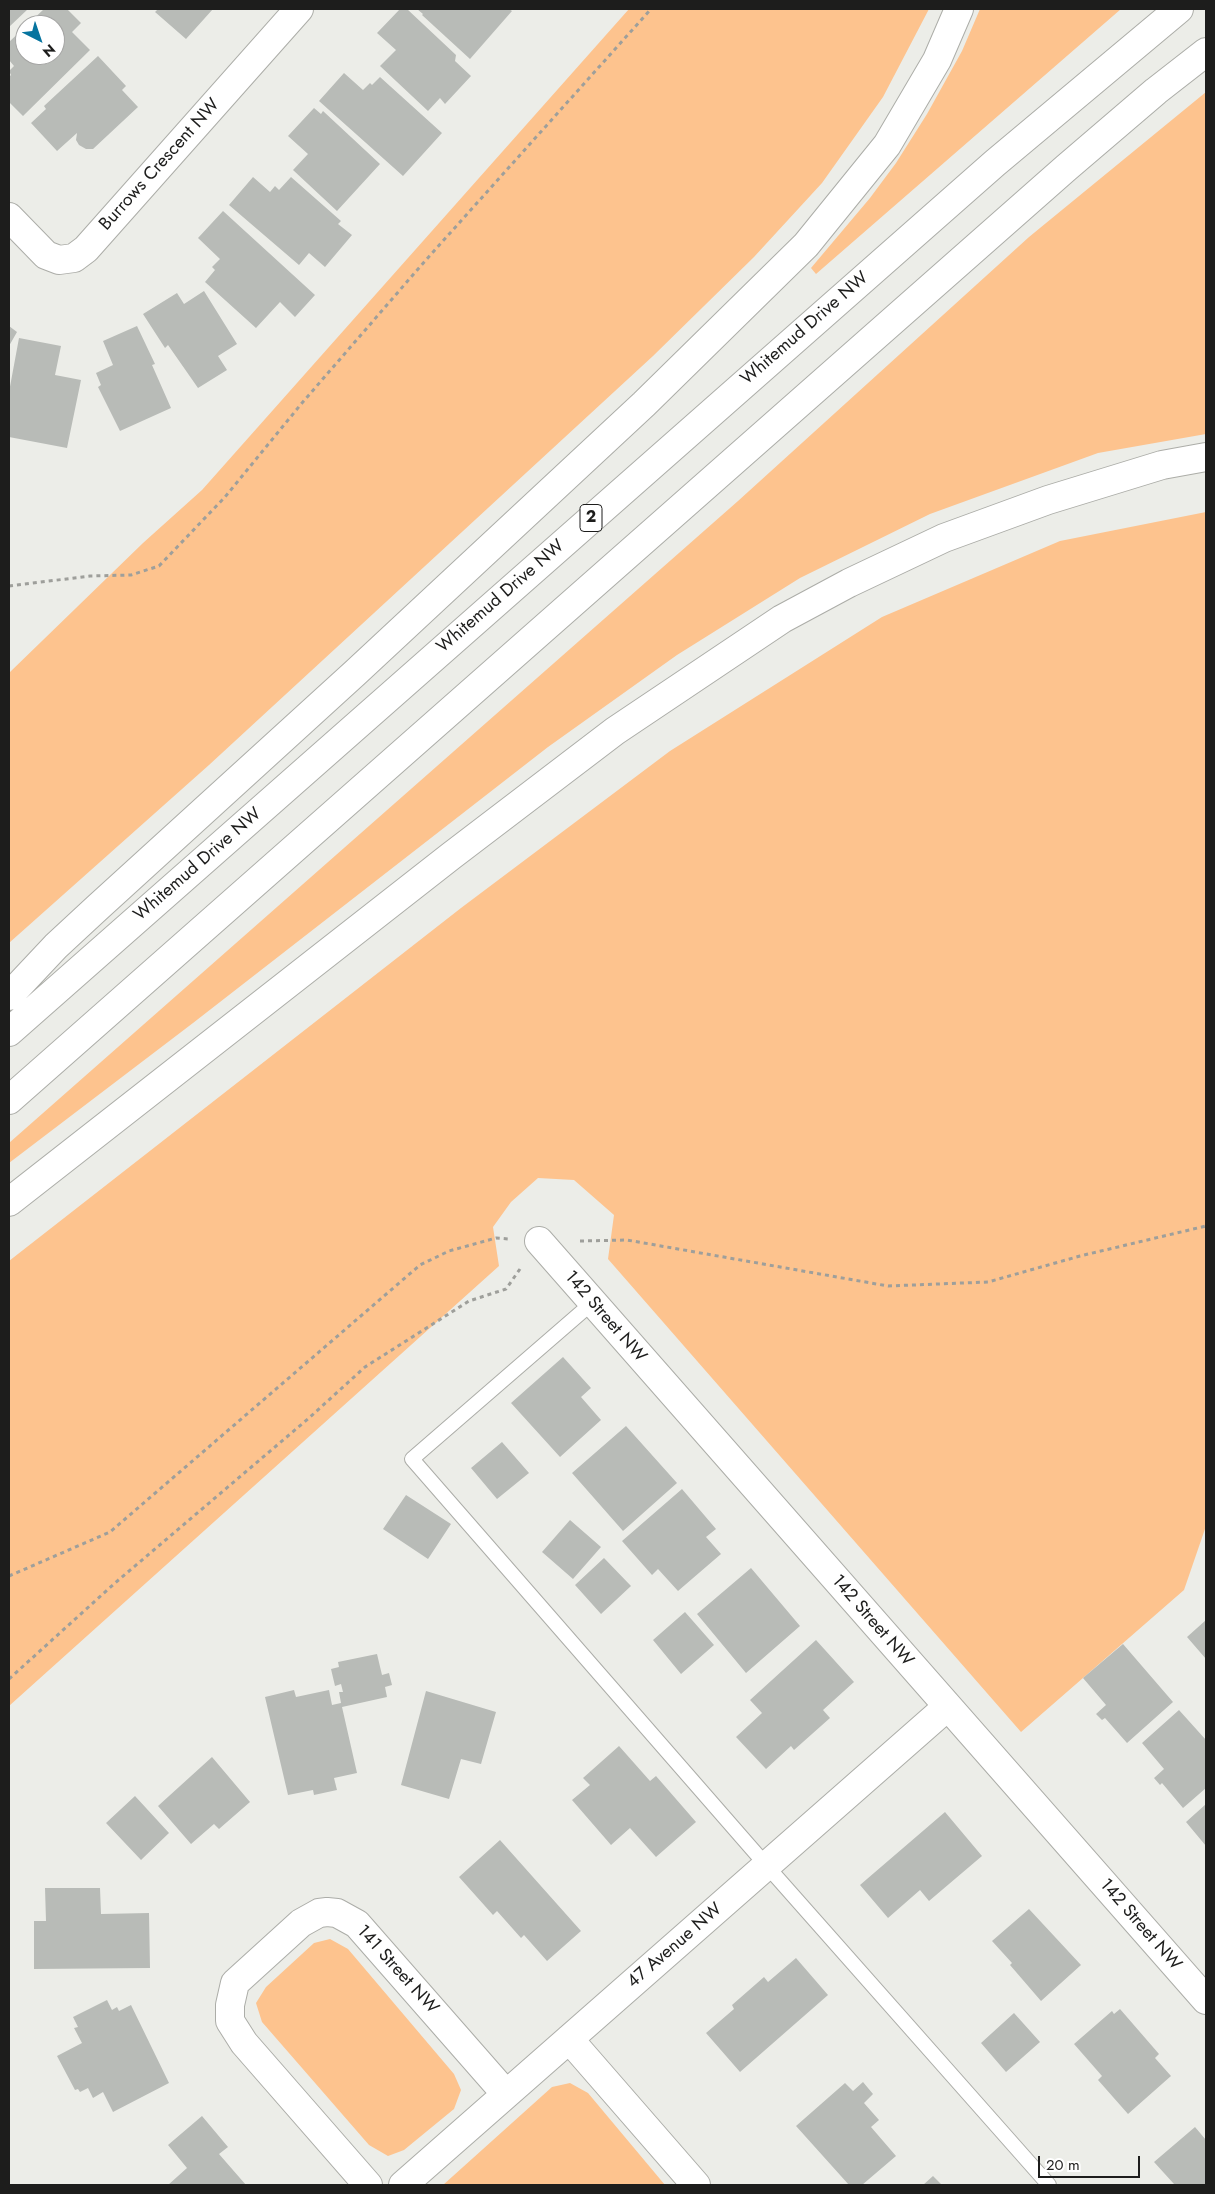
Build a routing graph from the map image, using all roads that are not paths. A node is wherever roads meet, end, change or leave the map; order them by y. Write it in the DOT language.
graph roads {
  1 [pos="299,9"];
  2 [pos="959,9"];
  3 [pos="1179,9"];
  4 [pos="1206,52"];
  5 [pos="9,216"];
  6 [pos="1206,457"];
  7 [pos="9,996"];
  8 [pos="9,1032"];
  9 [pos="9,1100"];
  10 [pos="9,1202"];
  11 [pos="539,1241"];
  12 [pos="592,1303"];
  13 [pos="947,1707"];
  14 [pos="766,1865"];
  15 [pos="1206,2000"];
  16 [pos="569,2039"];
  17 [pos="506,2094"];
  18 [pos="368,2185"];
  19 [pos="403,2185"];
  20 [pos="696,2185"];
  21 [pos="1049,2185"];
  1 -- 5 [label="main road, Burrows Crescent NW"];
  2 -- 7 [label="main road"];
  3 -- 8 [label="main road, Whitemud Drive NW / 2"];
  4 -- 9 [label="main road"];
  6 -- 10 [label="main road"];
  11 -- 12 [label="main road, 142 Street NW"];
  12 -- 13 [label="main road, 142 Street NW"];
  12 -- 14 [label="lane"];
  13 -- 14 [label="main road, 47 Avenue NW"];
  13 -- 15 [label="main road, 142 Street NW"];
  14 -- 16 [label="main road, 47 Avenue NW"];
  14 -- 21 [label="lane"];
  16 -- 17 [label="main road, 47 Avenue NW"];
  16 -- 20 [label="main road"];
  17 -- 18 [label="main road, 141 Street NW"];
  17 -- 19 [label="main road, 47 Avenue NW"];
}
